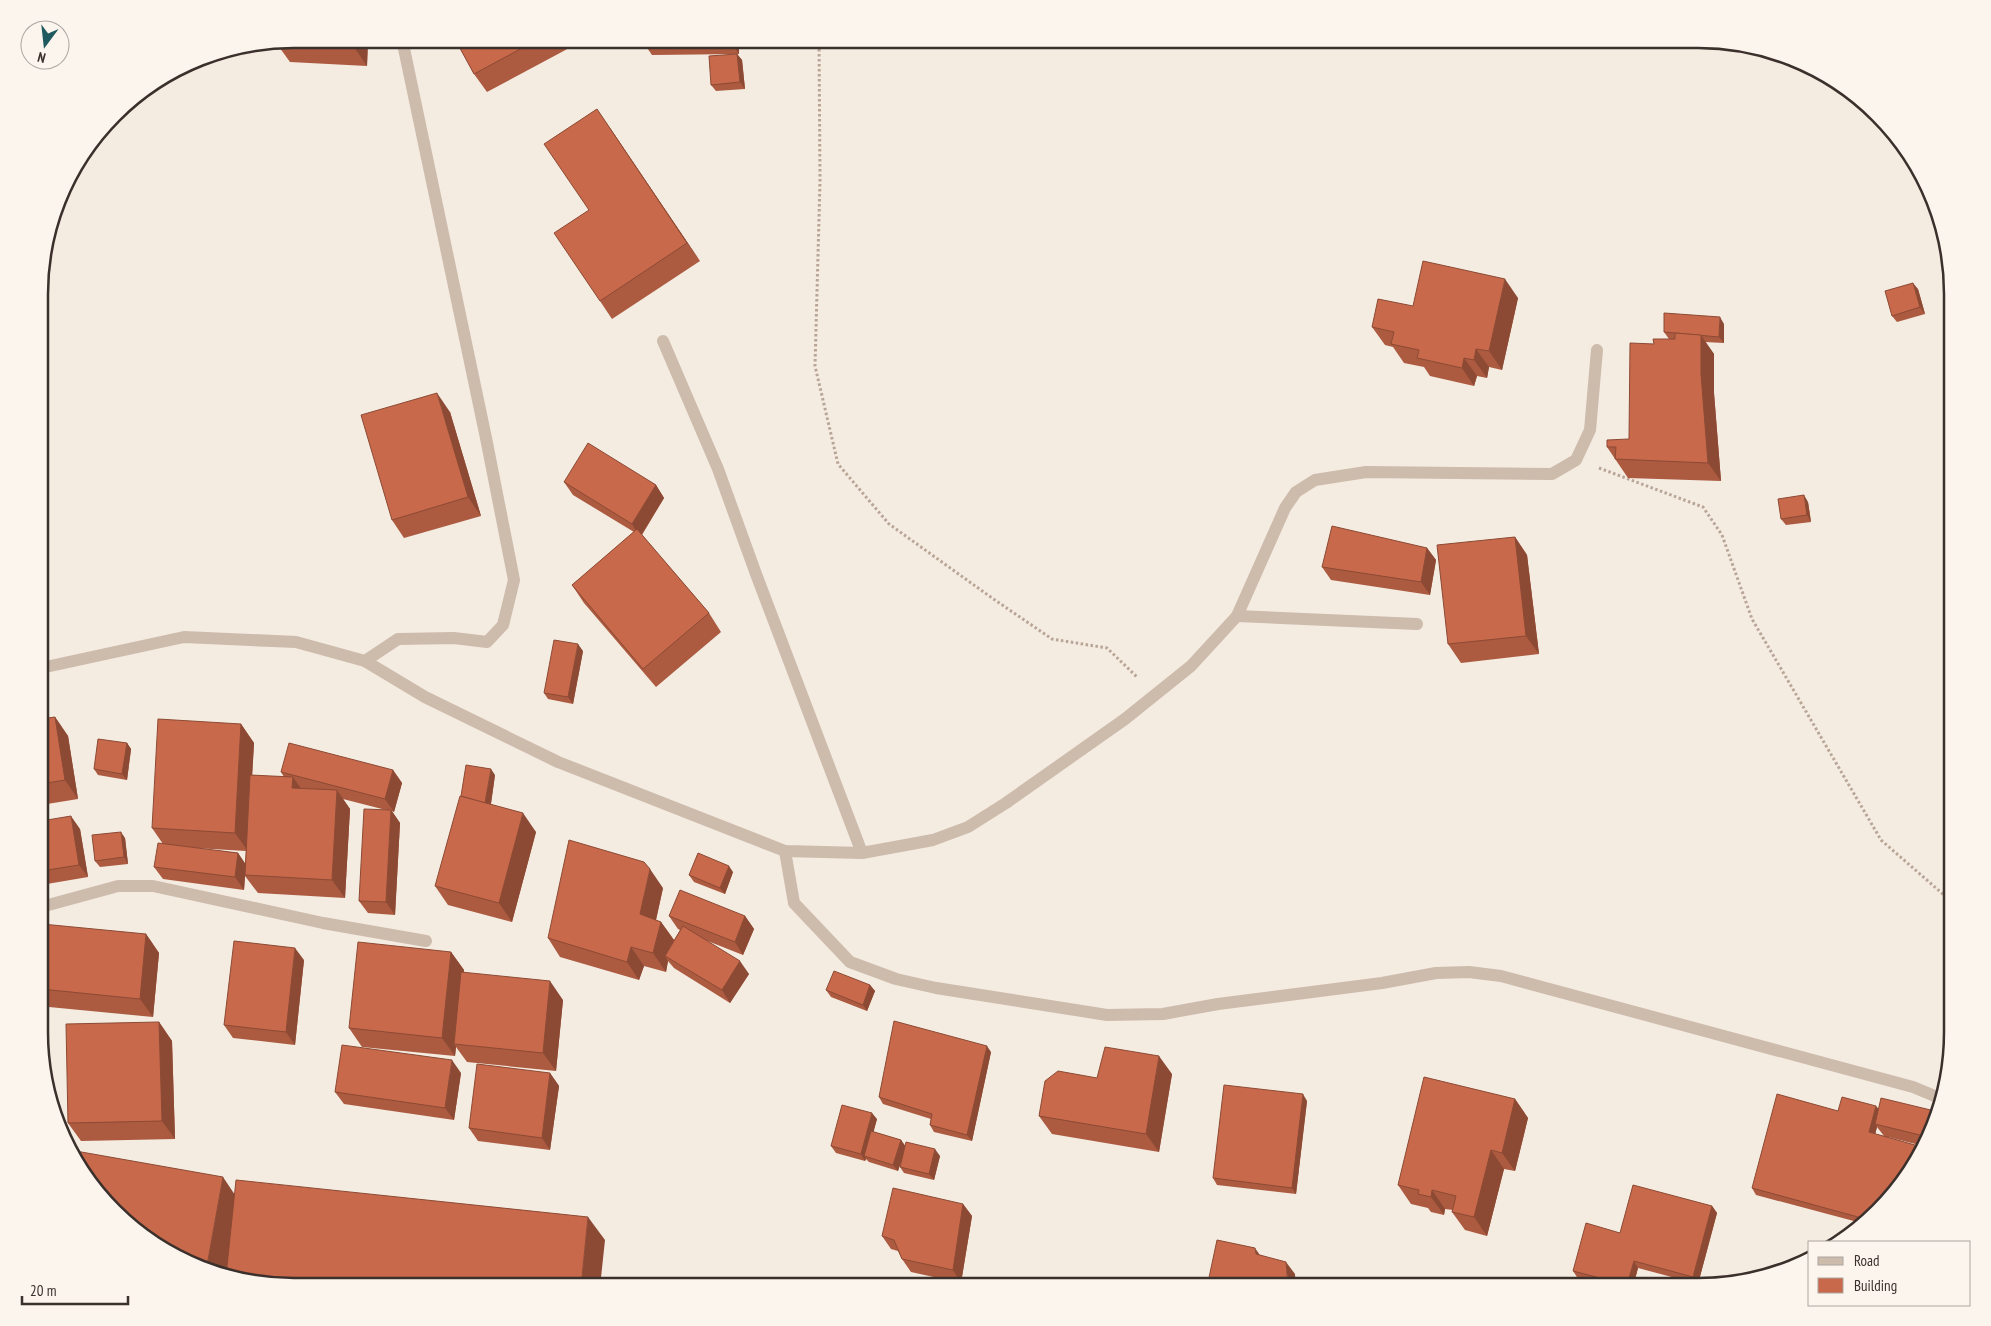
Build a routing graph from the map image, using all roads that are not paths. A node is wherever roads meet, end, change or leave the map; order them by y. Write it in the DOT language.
graph roads {
  1 [pos="404,48"];
  2 [pos="662,341"];
  3 [pos="1597,350"];
  4 [pos="1237,616"];
  5 [pos="1418,624"];
  6 [pos="365,661"];
  7 [pos="48,667"];
  8 [pos="785,851"];
  9 [pos="862,853"];
  10 [pos="48,905"];
  11 [pos="426,942"];
  12 [pos="1935,1096"];
  1 -- 6 [label="street"];
  2 -- 9 [label="street"];
  3 -- 4 [label="street"];
  4 -- 5 [label="street"];
  4 -- 9 [label="street"];
  6 -- 7 [label="street"];
  6 -- 8 [label="street"];
  8 -- 9 [label="street"];
  8 -- 12 [label="street"];
  10 -- 11 [label="street"];
}
